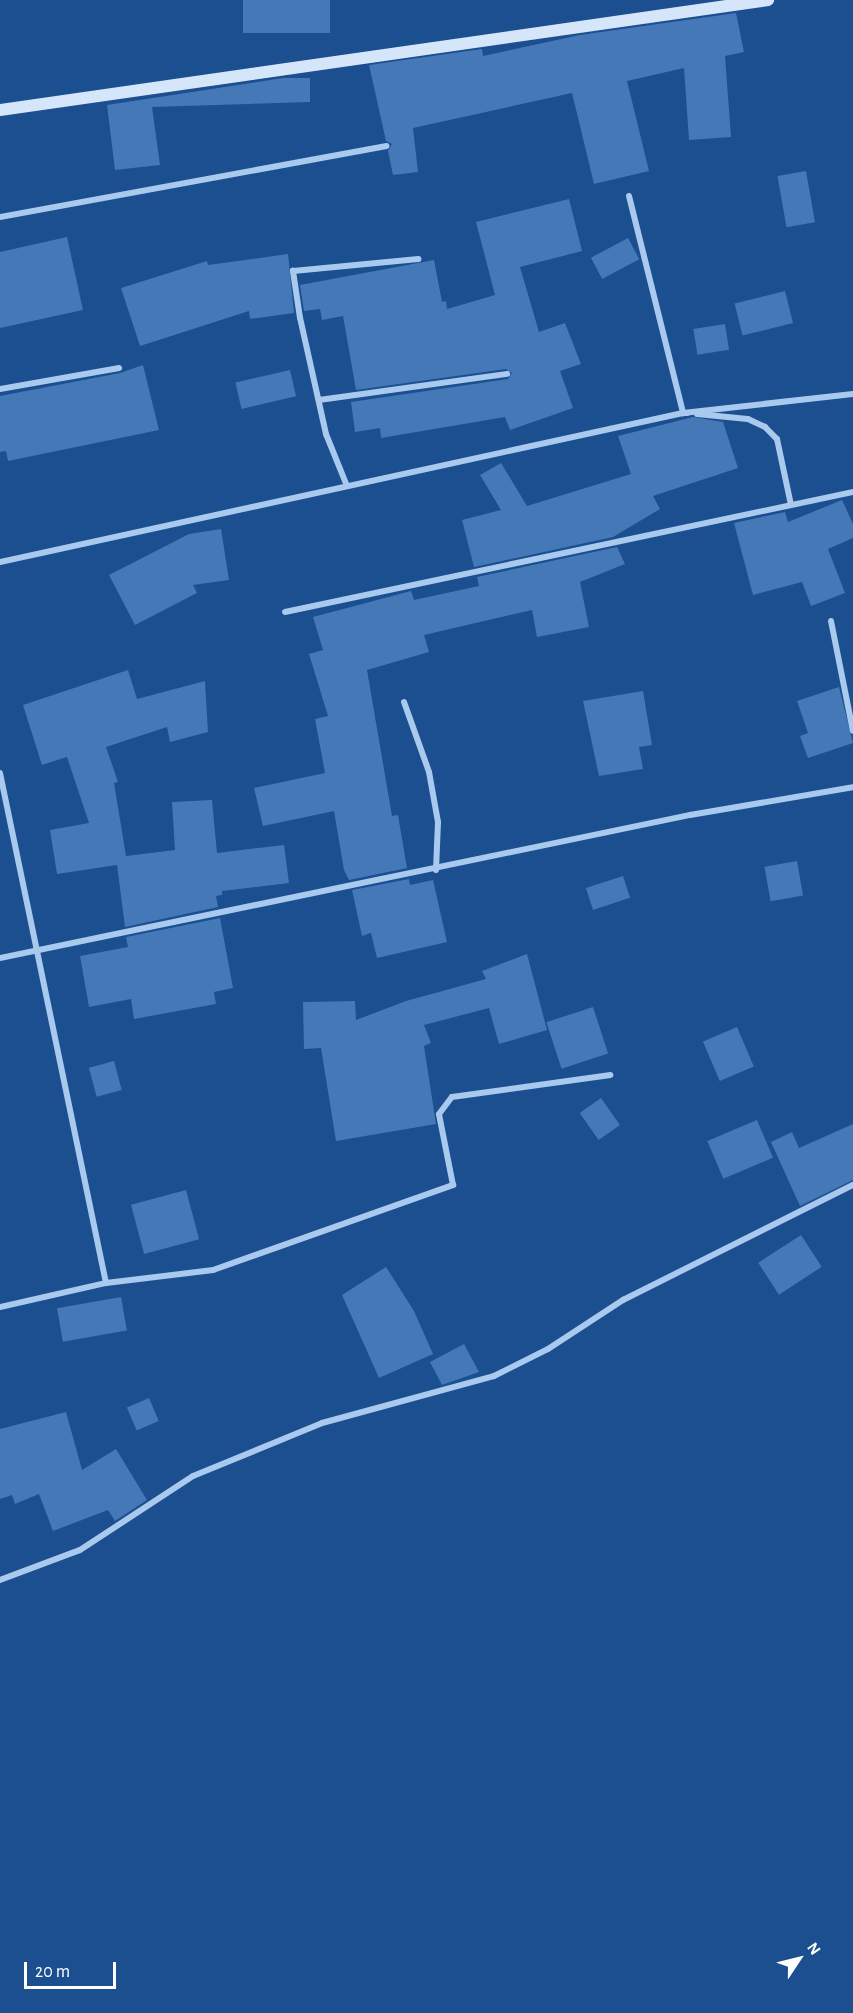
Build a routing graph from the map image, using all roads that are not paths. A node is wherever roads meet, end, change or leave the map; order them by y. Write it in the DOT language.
graph roads {
  1 [pos="768,0"];
  2 [pos="0,110"];
  3 [pos="387,146"];
  4 [pos="629,196"];
  5 [pos="0,217"];
  6 [pos="418,260"];
  7 [pos="119,368"];
  8 [pos="507,374"];
  9 [pos="0,389"];
  10 [pos="853,394"];
  11 [pos="318,400"];
  12 [pos="683,413"];
  13 [pos="347,486"];
  14 [pos="853,492"];
  15 [pos="791,505"];
  16 [pos="0,562"];
  17 [pos="285,612"];
  18 [pos="831,621"];
  19 [pos="404,702"];
  20 [pos="853,731"];
  21 [pos="0,773"];
  22 [pos="853,787"];
  23 [pos="436,870"];
  24 [pos="36,949"];
  25 [pos="0,958"];
  26 [pos="610,1075"];
  27 [pos="853,1185"];
  28 [pos="106,1283"];
  29 [pos="0,1307"];
  30 [pos="0,1580"];
  1 -- 2 [label="main road"];
  3 -- 5 [label="street"];
  4 -- 12 [label="street"];
  6 -- 11 [label="street"];
  7 -- 9 [label="street"];
  8 -- 11 [label="street"];
  10 -- 12 [label="street"];
  11 -- 13 [label="street"];
  12 -- 13 [label="street"];
  12 -- 15 [label="street"];
  13 -- 16 [label="street"];
  14 -- 15 [label="street"];
  15 -- 17 [label="street"];
  18 -- 20 [label="street"];
  19 -- 23 [label="street"];
  21 -- 24 [label="street"];
  22 -- 23 [label="street"];
  23 -- 24 [label="street"];
  24 -- 25 [label="street"];
  24 -- 28 [label="street"];
  26 -- 28 [label="street"];
  27 -- 30 [label="street"];
  28 -- 29 [label="street"];
}
